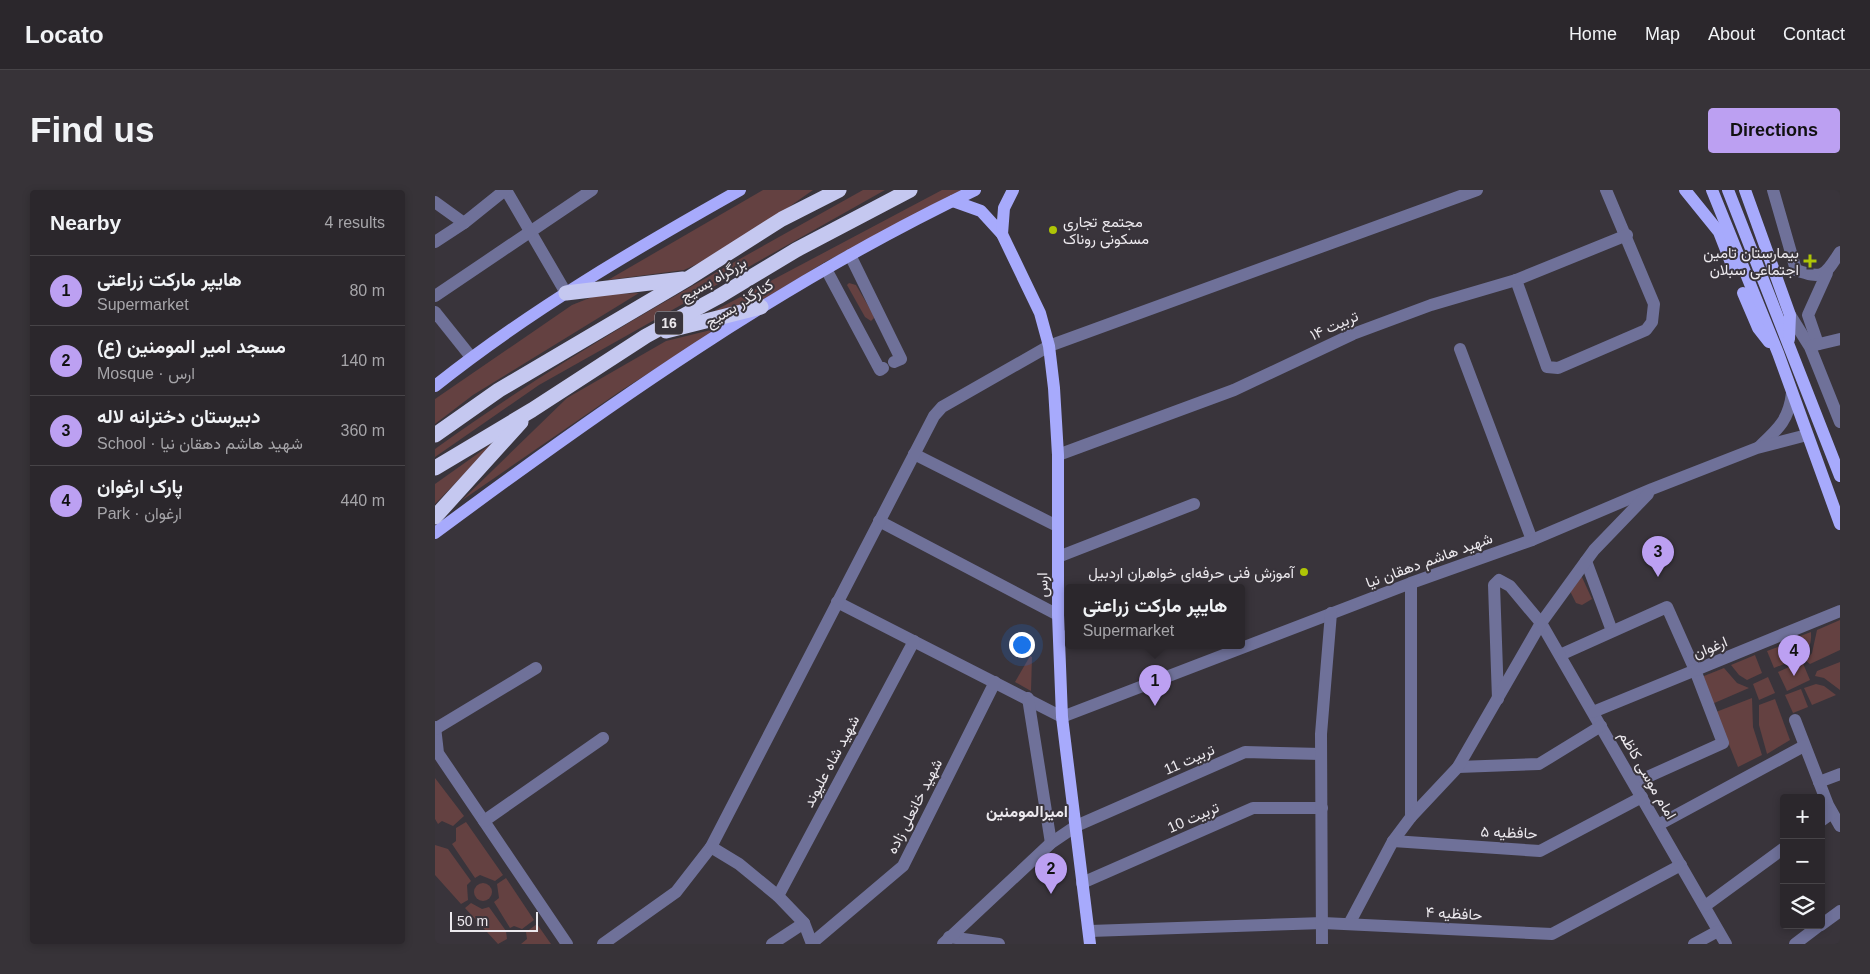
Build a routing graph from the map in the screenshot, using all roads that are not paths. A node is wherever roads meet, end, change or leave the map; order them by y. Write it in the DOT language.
graph roads {
  1 [pos="506,190"];
  2 [pos="593,190"];
  3 [pos="740,190"];
  4 [pos="829,190"];
  5 [pos="839,190"];
  6 [pos="910,190"];
  7 [pos="975,190"];
  8 [pos="1013,190"];
  9 [pos="1477,190"];
  10 [pos="1606,190"];
  11 [pos="1685,190"];
  12 [pos="1698,190"];
  13 [pos="1712,190"];
  14 [pos="1728,190"];
  15 [pos="1745,190"];
  16 [pos="1773,190"];
  17 [pos="953,201"];
  18 [pos="435,202"];
  19 [pos="812,204"];
  20 [pos="464,223"];
  21 [pos="1716,228"];
  22 [pos="530,232"];
  23 [pos="1002,234"];
  24 [pos="1627,235"];
  25 [pos="435,242"];
  26 [pos="1840,252"];
  27 [pos="849,255"];
  28 [pos="826,269"];
  29 [pos="1827,273"];
  30 [pos="689,278"];
  31 [pos="1517,280"];
  32 [pos="566,293"];
  33 [pos="435,296"];
  34 [pos="761,308"];
  35 [pos="435,312"];
  36 [pos="1790,315"];
  37 [pos="646,336"];
  38 [pos="1840,339"];
  39 [pos="1049,346"];
  40 [pos="1814,346"];
  41 [pos="1461,349"];
  42 [pos="1783,350"];
  43 [pos="471,357"];
  44 [pos="435,386"];
  45 [pos="1792,393"];
  46 [pos="532,410"];
  47 [pos="1840,422"];
  48 [pos="435,435"];
  49 [pos="1807,435"];
  50 [pos="1757,448"];
  51 [pos="914,454"];
  52 [pos="1058,455"];
  53 [pos="435,468"];
  54 [pos="1840,476"];
  55 [pos="1652,489"];
  56 [pos="1194,504"];
  57 [pos="435,517"];
  58 [pos="879,522"];
  59 [pos="1840,524"];
  60 [pos="1057,526"];
  61 [pos="435,533"];
  62 [pos="1532,540"];
  63 [pos="1058,557"];
  64 [pos="1586,561"];
  65 [pos="1411,583"];
  66 [pos="837,602"];
  67 [pos="1840,611"];
  68 [pos="1331,614"];
  69 [pos="1058,615"];
  70 [pos="1541,623"];
  71 [pos="1612,631"];
  72 [pos="1064,637"];
  73 [pos="914,641"];
  74 [pos="1245,647"];
  75 [pos="1240,649"];
  76 [pos="1560,655"];
  77 [pos="536,668"];
  78 [pos="1695,670"];
  79 [pos="995,682"];
  80 [pos="1028,698"];
  81 [pos="1498,699"];
  82 [pos="1593,712"];
  83 [pos="1062,717"];
  84 [pos="1795,720"];
  85 [pos="1601,726"];
  86 [pos="435,728"];
  87 [pos="603,738"];
  88 [pos="1804,746"];
  89 [pos="1321,754"];
  90 [pos="1458,767"];
  91 [pos="1840,774"];
  92 [pos="1819,782"];
  93 [pos="1634,783"];
  94 [pos="1642,797"];
  95 [pos="1322,808"];
  96 [pos="1832,813"];
  97 [pos="1411,817"];
  98 [pos="1825,818"];
  99 [pos="484,820"];
  100 [pos="1076,826"];
  101 [pos="1658,826"];
  102 [pos="1840,826"];
  103 [pos="1393,841"];
  104 [pos="1051,843"];
  105 [pos="711,847"];
  106 [pos="1780,851"];
  107 [pos="1681,865"];
  108 [pos="1082,883"];
  109 [pos="778,896"];
  110 [pos="1705,906"];
  111 [pos="1840,911"];
  112 [pos="803,922"];
  113 [pos="1825,922"];
  114 [pos="1323,923"];
  115 [pos="1349,924"];
  116 [pos="1816,929"];
  117 [pos="1719,931"];
  118 [pos="1090,938"];
  119 [pos="946,940"];
  120 [pos="567,944"];
  121 [pos="603,944"];
  122 [pos="772,944"];
  123 [pos="812,944"];
  124 [pos="999,944"];
  125 [pos="1322,944"];
  126 [pos="1694,944"];
  127 [pos="1726,944"];
  128 [pos="1795,944"];
  1 -- 20 [label="street"];
  1 -- 22 [label="street"];
  2 -- 22 [label="street"];
  3 -- 32 [label="main road"];
  4 -- 19 [label="highway"];
  5 -- 19 [label="highway, بزرگراه بسیج / 16"];
  6 -- 37 [label="highway, بزرگراه بسیج / 16"];
  7 -- 17 [label="main road, کنارگذر بسیج"];
  8 -- 23 [label="main road"];
  9 -- 39 [label="street"];
  10 -- 24 [label="street"];
  11 -- 21 [label="main road"];
  12 -- 21 [label="main road"];
  13 -- 42 [label="main road"];
  14 -- 42 [label="main road"];
  15 -- 36 [label="main road"];
  16 -- 29 [label="street"];
  17 -- 23 [label="main road"];
  17 -- 27 [label="main road, کنارگذر بسیج"];
  18 -- 20 [label="street"];
  19 -- 30 [label="highway, بزرگراه بسیج / 16"];
  20 -- 25 [label="street"];
  21 -- 42 [label="main road"];
  22 -- 32 [label="street"];
  22 -- 33 [label="street"];
  23 -- 39 [label="main road, ارس"];
  24 -- 31 [label="street, تربیت ۱۴"];
  24 -- 31 [label="street"];
  26 -- 29 [label="street"];
  27 -- 28 [label="main road, کنارگذر بسیج"];
  27 -- 28 [label="street"];
  28 -- 34 [label="main road, کنارگذر بسیج"];
  29 -- 40 [label="street"];
  30 -- 32 [label="highway"];
  30 -- 48 [label="highway, بزرگراه بسیج / 16"];
  31 -- 52 [label="street, تربیت ۱۴"];
  32 -- 43 [label="main road"];
  34 -- 37 [label="highway"];
  34 -- 61 [label="main road, کنارگذر بسیج"];
  35 -- 43 [label="street"];
  36 -- 40 [label="street"];
  36 -- 42 [label="main road"];
  37 -- 46 [label="highway, بزرگراه بسیج / 16"];
  38 -- 40 [label="street"];
  39 -- 51 [label="street"];
  39 -- 52 [label="main road, ارس"];
  40 -- 47 [label="street"];
  41 -- 62 [label="street"];
  42 -- 45 [label="main road"];
  42 -- 54 [label="main road"];
  43 -- 44 [label="main road"];
  45 -- 49 [label="main road"];
  45 -- 50 [label="street"];
  46 -- 53 [label="highway, بزرگراه بسیج / 16"];
  46 -- 57 [label="highway"];
  49 -- 50 [label="street, شهید هاشم دهقان نیا"];
  49 -- 59 [label="main road"];
  50 -- 55 [label="street, شهید هاشم دهقان نیا"];
  51 -- 58 [label="street"];
  51 -- 60 [label="street"];
  52 -- 60 [label="main road, ارس"];
  55 -- 62 [label="street, شهید هاشم دهقان نیا"];
  55 -- 64 [label="street"];
  56 -- 63 [label="street"];
  58 -- 66 [label="street"];
  58 -- 69 [label="street"];
  60 -- 63 [label="main road, ارس"];
  62 -- 65 [label="street, شهید هاشم دهقان نیا"];
  63 -- 69 [label="main road, ارس"];
  64 -- 70 [label="street"];
  64 -- 71 [label="street"];
  65 -- 68 [label="street, شهید هاشم دهقان نیا"];
  65 -- 97 [label="street"];
  66 -- 73 [label="street"];
  66 -- 105 [label="street"];
  67 -- 78 [label="street, ارغوان"];
  68 -- 74 [label="street, شهید هاشم دهقان نیا"];
  68 -- 89 [label="street"];
  69 -- 72 [label="main road, ارس"];
  70 -- 76 [label="street, امام موسی کاظم"];
  70 -- 81 [label="street"];
  70 -- 81 [label="street, امام موسی کاظم"];
  71 -- 76 [label="street"];
  71 -- 78 [label="street"];
  72 -- 83 [label="main road, ارس"];
  73 -- 79 [label="street"];
  73 -- 109 [label="street, شهید شاه علیوند"];
  75 -- 83 [label="street, شهید هاشم دهقان نیا"];
  76 -- 82 [label="street, امام موسی کاظم"];
  77 -- 86 [label="street"];
  78 -- 82 [label="street, ارغوان"];
  78 -- 93 [label="street"];
  79 -- 80 [label="street"];
  79 -- 123 [label="street, شهید خانعلی زاده"];
  80 -- 83 [label="street"];
  80 -- 104 [label="street"];
  81 -- 90 [label="street"];
  82 -- 85 [label="street, امام موسی کاظم"];
  83 -- 100 [label="main road, ارس"];
  84 -- 88 [label="street"];
  85 -- 90 [label="street"];
  85 -- 93 [label="street, امام موسی کاظم"];
  86 -- 99 [label="street"];
  87 -- 99 [label="street"];
  88 -- 92 [label="street"];
  88 -- 101 [label="street"];
  89 -- 95 [label="street"];
  89 -- 100 [label="street, تربیت 11"];
  90 -- 97 [label="street"];
  91 -- 92 [label="street"];
  92 -- 96 [label="street"];
  93 -- 94 [label="street, امام موسی کاظم"];
  94 -- 101 [label="street, امام موسی کاظم"];
  94 -- 103 [label="street, حافظیه ۵"];
  95 -- 108 [label="street, تربیت 10"];
  95 -- 114 [label="street"];
  96 -- 98 [label="street"];
  96 -- 102 [label="street"];
  97 -- 103 [label="street"];
  99 -- 120 [label="street"];
  100 -- 104 [label="street, تربیت 11"];
  100 -- 108 [label="main road, ارس"];
  101 -- 107 [label="street, امام موسی کاظم"];
  103 -- 115 [label="street"];
  104 -- 119 [label="street, تربیت 11"];
  105 -- 109 [label="street"];
  105 -- 121 [label="street"];
  106 -- 110 [label="street"];
  107 -- 110 [label="street, امام موسی کاظم"];
  107 -- 115 [label="street, حافظیه ۴"];
  108 -- 118 [label="main road, ارس"];
  109 -- 112 [label="street"];
  110 -- 117 [label="street, امام موسی کاظم"];
  111 -- 113 [label="street"];
  112 -- 122 [label="street"];
  112 -- 123 [label="street"];
  114 -- 115 [label="street, حافظیه ۴"];
  114 -- 118 [label="street, حافظیه ۴"];
  114 -- 125 [label="street"];
  116 -- 128 [label="street"];
  117 -- 126 [label="street"];
  117 -- 127 [label="street, امام موسی کاظم"];
  119 -- 124 [label="street"];
}
